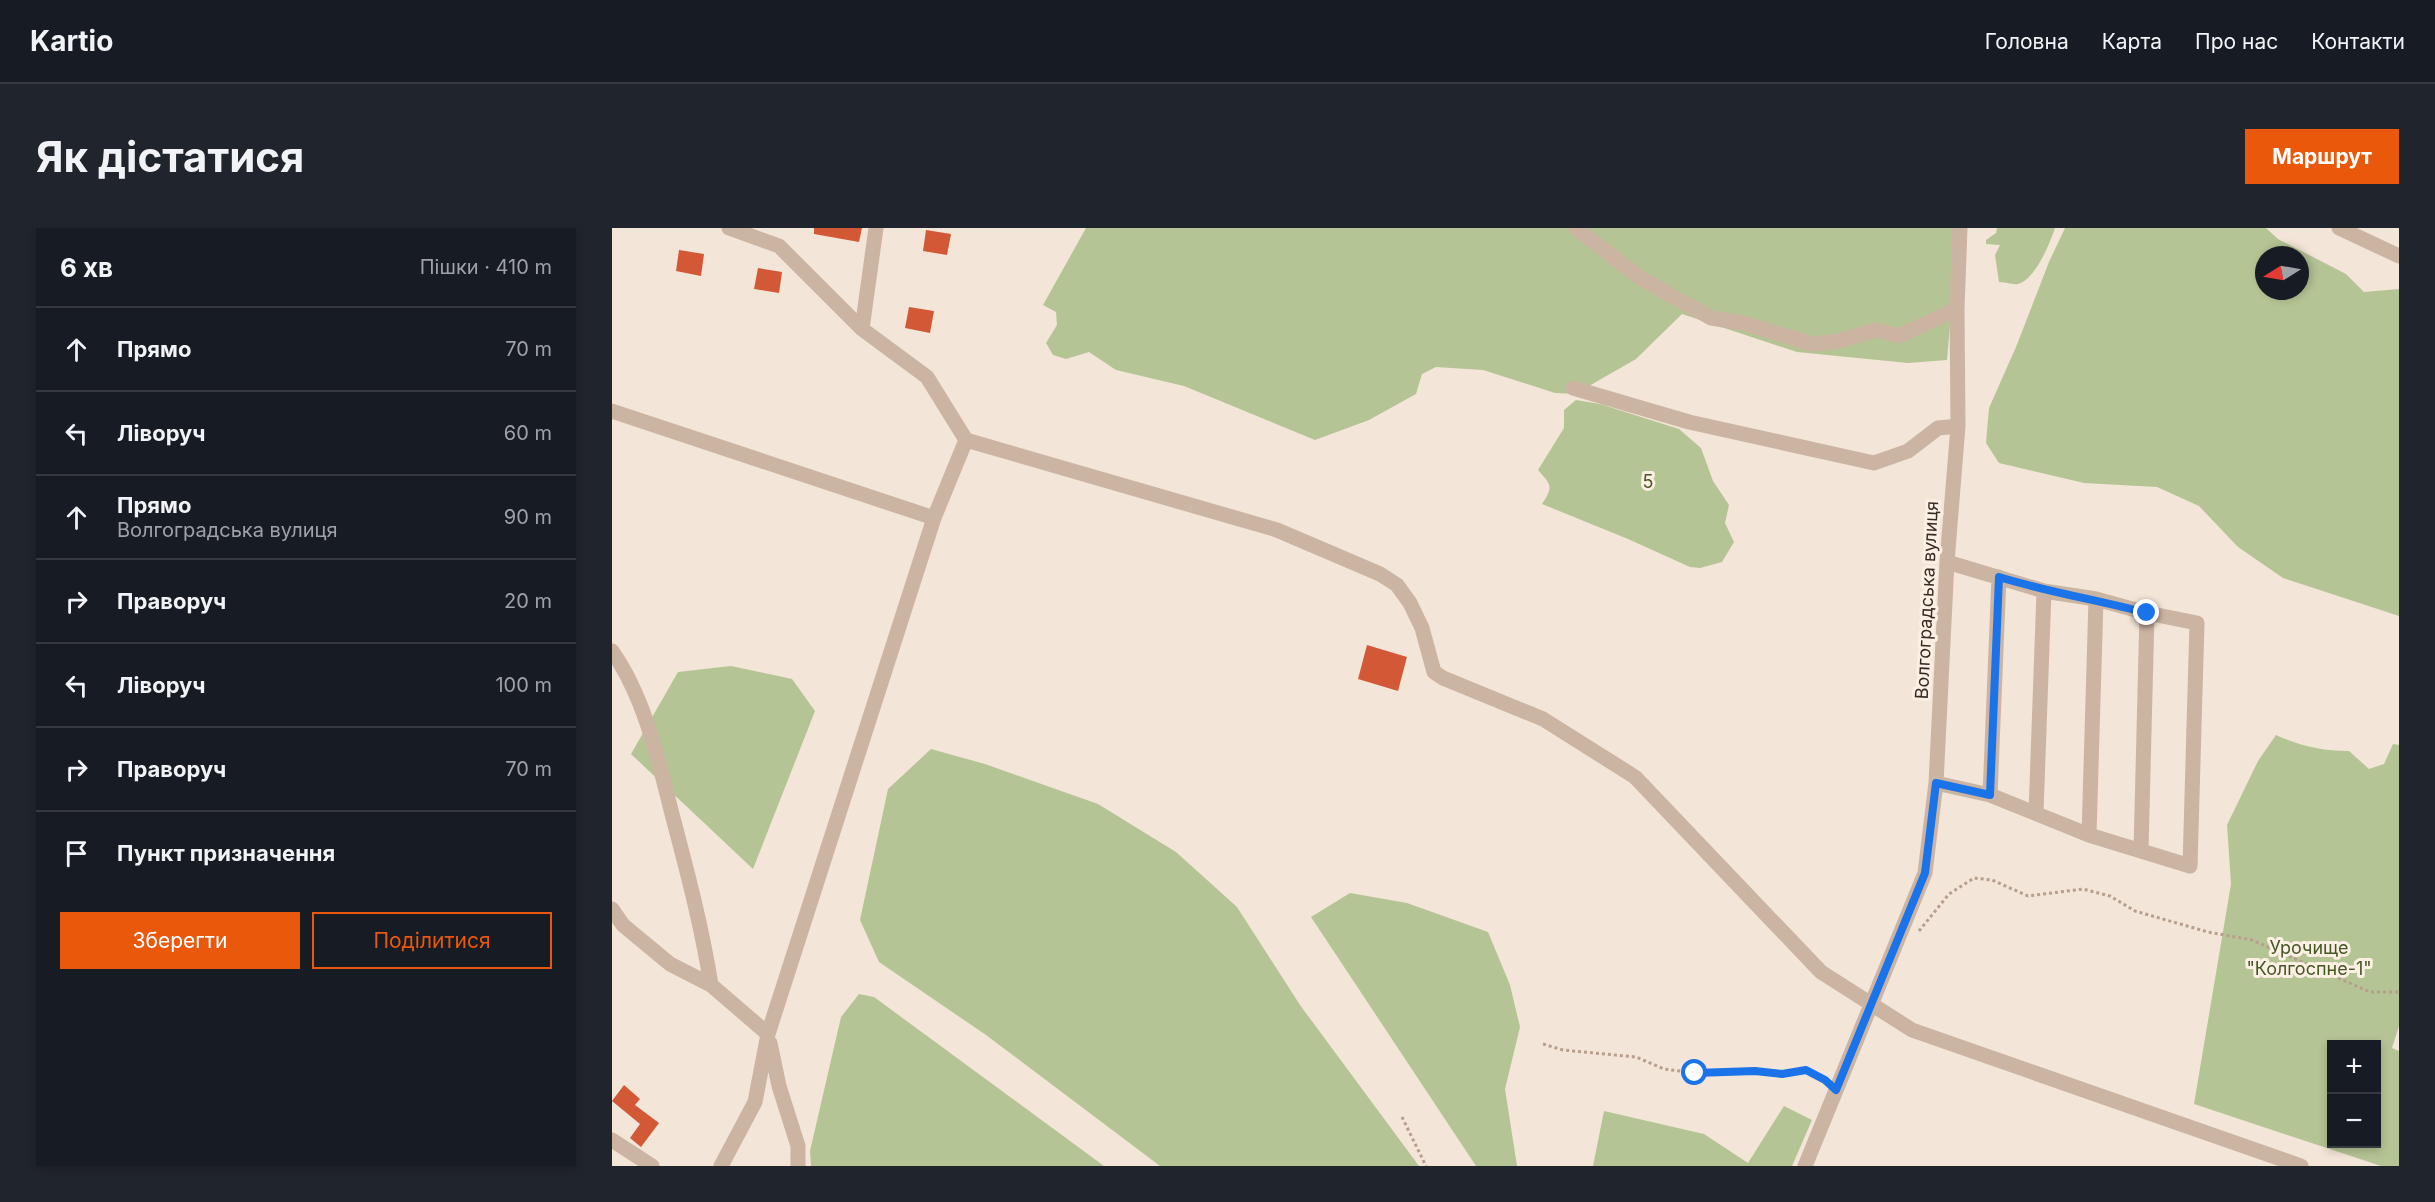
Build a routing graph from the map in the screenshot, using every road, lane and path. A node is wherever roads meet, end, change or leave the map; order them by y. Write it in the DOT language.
graph roads {
  1 [pos="729,228"];
  2 [pos="876,228"];
  3 [pos="1576,228"];
  4 [pos="1960,228"];
  5 [pos="2339,228"];
  6 [pos="2399,256"];
  7 [pos="1957,309"];
  8 [pos="862,329"];
  9 [pos="1573,388"];
  10 [pos="612,411"];
  11 [pos="1958,426"];
  12 [pos="966,440"];
  13 [pos="934,518"];
  14 [pos="1947,562"];
  15 [pos="1999,577"];
  16 [pos="2044,591"];
  17 [pos="2096,599"];
  18 [pos="2147,613"];
  19 [pos="612,651"];
  20 [pos="1936,783"];
  21 [pos="1990,795"];
  22 [pos="2036,813"];
  23 [pos="2089,835"];
  24 [pos="2141,851"];
  25 [pos="612,909"];
  26 [pos="1912,937"];
  27 [pos="711,985"];
  28 [pos="2399,992"];
  29 [pos="1872,1004"];
  30 [pos="768,1034"];
  31 [pos="1543,1044"];
  32 [pos="1836,1090"];
  33 [pos="1402,1117"];
  34 [pos="612,1140"];
  35 [pos="652,1166"];
  36 [pos="721,1166"];
  37 [pos="798,1166"];
  38 [pos="1426,1166"];
  39 [pos="1805,1166"];
  40 [pos="2301,1166"];
  1 -- 8 [label="street"];
  2 -- 8 [label="street"];
  3 -- 7 [label="street"];
  4 -- 7 [label="street, Волгоградська вулиця"];
  5 -- 6 [label="street"];
  7 -- 11 [label="street, Волгоградська вулиця"];
  8 -- 12 [label="street"];
  9 -- 11 [label="street"];
  10 -- 13 [label="street"];
  11 -- 14 [label="street, Волгоградська вулиця"];
  12 -- 13 [label="street"];
  12 -- 29 [label="street"];
  13 -- 30 [label="street"];
  14 -- 15 [label="street"];
  14 -- 20 [label="street, Волгоградська вулиця"];
  15 -- 16 [label="street"];
  15 -- 21 [label="street"];
  16 -- 17 [label="street"];
  16 -- 22 [label="street"];
  17 -- 18 [label="street"];
  17 -- 23 [label="street"];
  18 -- 24 [label="street"];
  18 -- 24 [label="street"];
  19 -- 27 [label="street"];
  20 -- 21 [label="street"];
  20 -- 29 [label="street, Волгоградська вулиця"];
  21 -- 22 [label="street"];
  22 -- 23 [label="street"];
  23 -- 24 [label="street"];
  25 -- 27 [label="street"];
  26 -- 28 [label="path"];
  27 -- 30 [label="street"];
  29 -- 32 [label="street, Волгоградська вулиця"];
  29 -- 40 [label="street"];
  30 -- 36 [label="street"];
  30 -- 37 [label="street"];
  31 -- 32 [label="path"];
  32 -- 39 [label="street, Волгоградська вулиця"];
  33 -- 38 [label="path"];
  34 -- 35 [label="street"];
}
